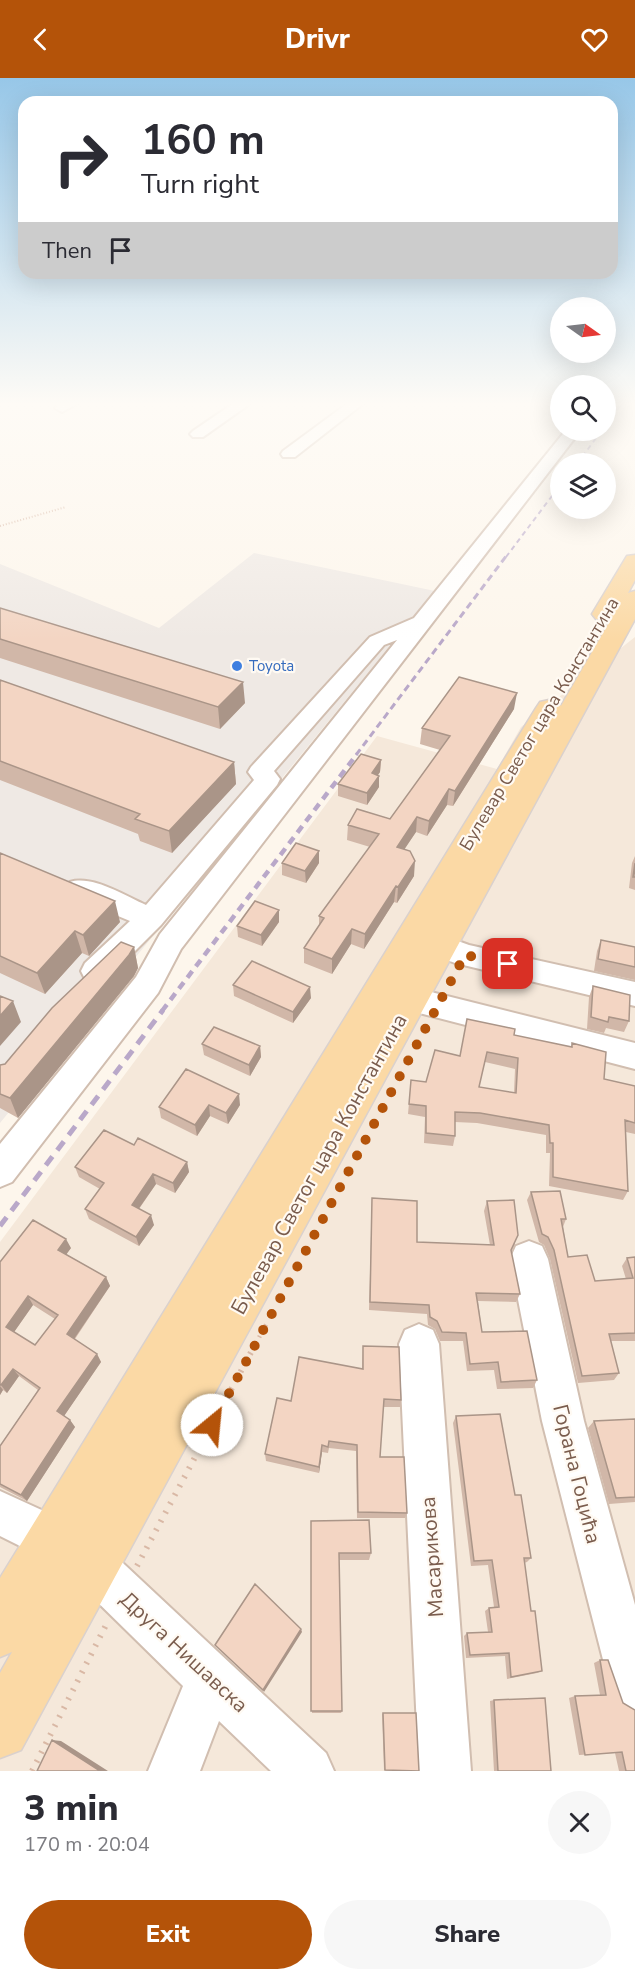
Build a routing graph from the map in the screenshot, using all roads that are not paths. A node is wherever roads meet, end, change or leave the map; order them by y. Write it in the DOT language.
graph roads {
  1 [pos="533,482"];
  2 [pos="635,561"];
  3 [pos="635,598"];
  4 [pos="422,622"];
  5 [pos="54,878"];
  6 [pos="151,918"];
  7 [pos="441,946"];
  8 [pos="78,987"];
  9 [pos="635,994"];
  10 [pos="411,999"];
  11 [pos="635,1056"];
  12 [pos="0,1171"];
  13 [pos="529,1258"];
  14 [pos="419,1344"];
  15 [pos="0,1513"];
  16 [pos="90,1566"];
  17 [pos="0,1629"];
  18 [pos="211,1677"];
  19 [pos="635,1687"];
  20 [pos="0,1729"];
  21 [pos="174,1771"];
  22 [pos="308,1771"];
  23 [pos="445,1771"];
  1 -- 4 [label="street"];
  2 -- 16 [label="main road, Булевар Светог цара Константина"];
  3 -- 7 [label="main road, Булевар Светог цара Константина"];
  4 -- 6 [label="street"];
  4 -- 12 [label="street"];
  5 -- 6 [label="street"];
  6 -- 8 [label="street"];
  7 -- 9 [label="street"];
  7 -- 10 [label="main road, Булевар Светог цара Константина"];
  10 -- 11 [label="street"];
  10 -- 16 [label="main road, Булевар Светог цара Константина"];
  13 -- 19 [label="street, Горана Гоцића"];
  14 -- 23 [label="street, Масарикова"];
  15 -- 16 [label="street, Друга Нишавска"];
  16 -- 17 [label="main road, Булевар Светог цара Константина"];
  16 -- 18 [label="street, Друга Нишавска"];
  16 -- 20 [label="main road, Булевар Светог цара Константина"];
  18 -- 21 [label="street"];
  18 -- 22 [label="street, Друга Нишавска"];
}
